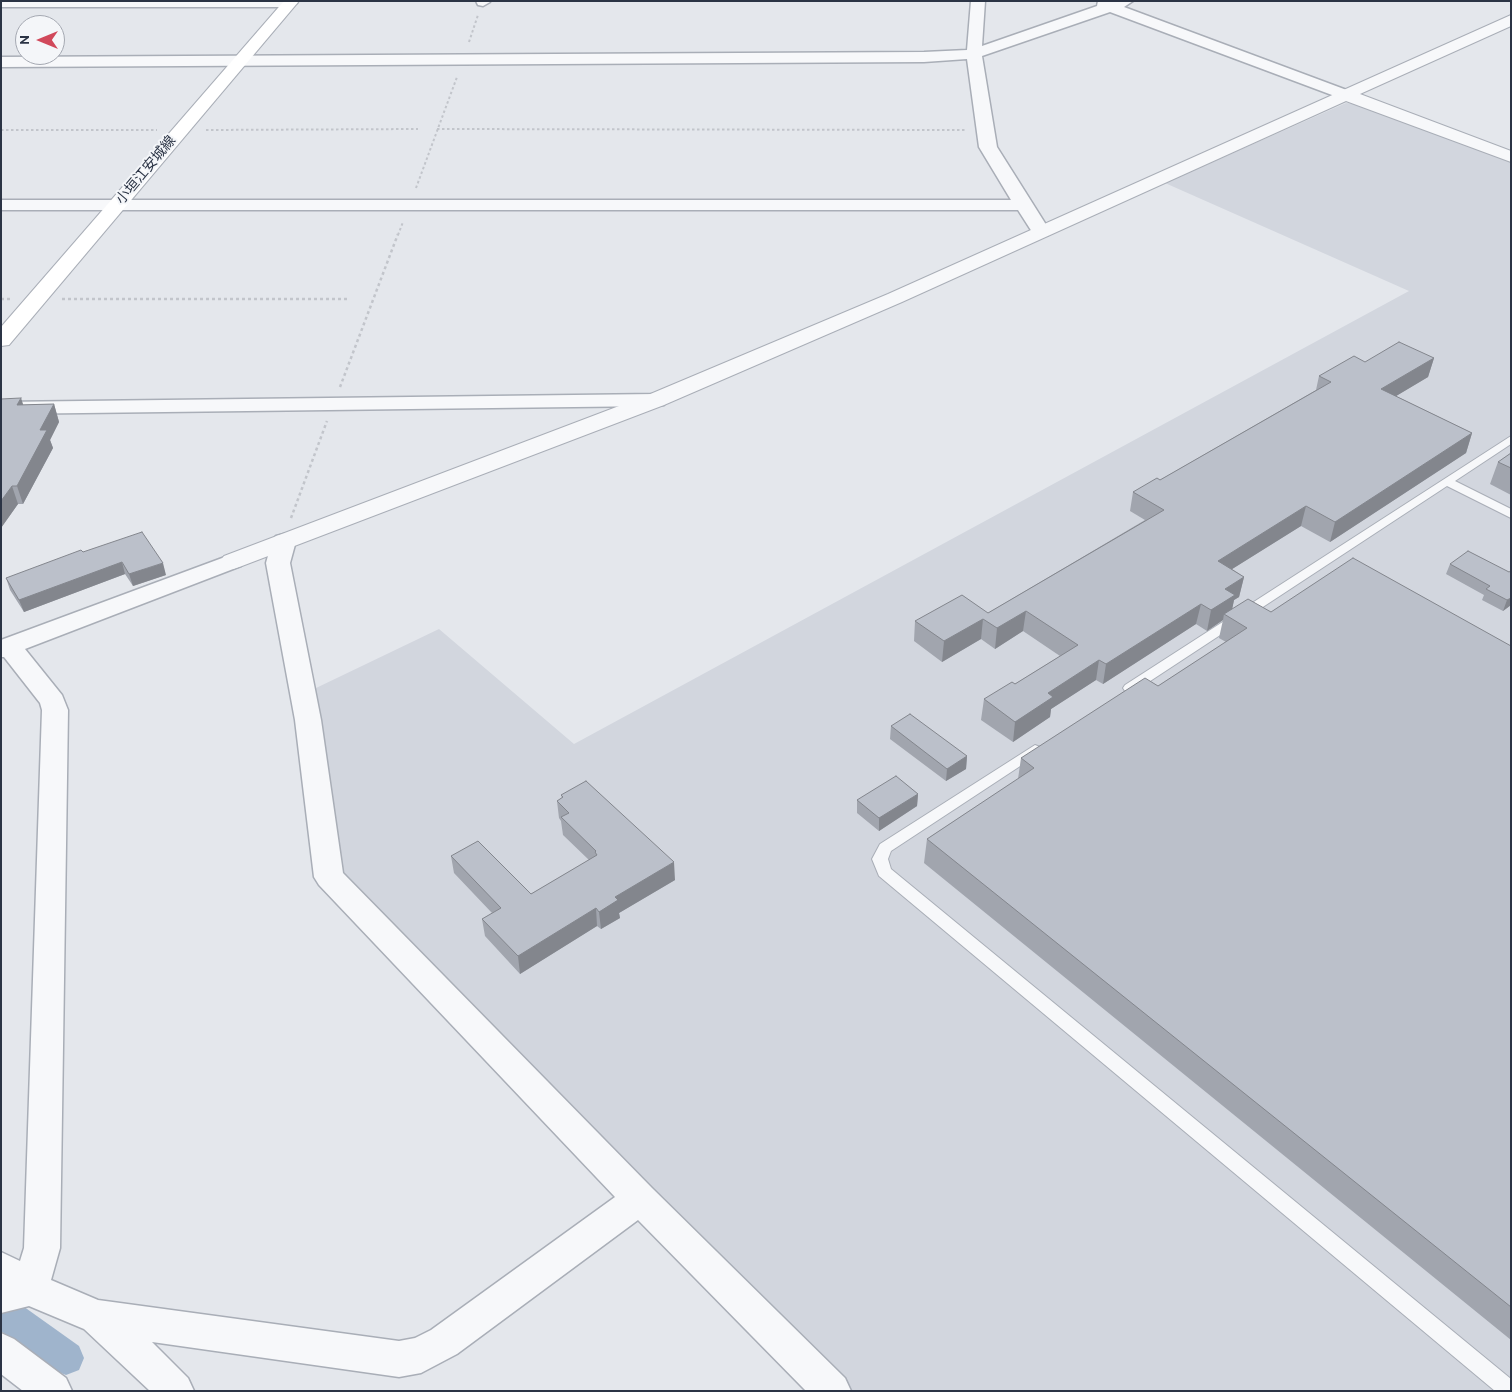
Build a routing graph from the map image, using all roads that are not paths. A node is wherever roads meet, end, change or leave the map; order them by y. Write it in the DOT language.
graph roads {
  1 [pos="978,1"];
  2 [pos="1126,1"];
  3 [pos="291,2"];
  4 [pos="1,3"];
  5 [pos="1103,4"];
  6 [pos="1511,20"];
  7 [pos="974,54"];
  8 [pos="242,60"];
  9 [pos="1,62"];
  10 [pos="1346,95"];
  11 [pos="1511,157"];
  12 [pos="1,205"];
  13 [pos="1023,205"];
  14 [pos="118,206"];
  15 [pos="1041,231"];
  16 [pos="1,340"];
  17 [pos="656,400"];
  18 [pos="1,408"];
  19 [pos="1511,439"];
  20 [pos="1447,481"];
  21 [pos="1511,514"];
  22 [pos="289,540"];
  23 [pos="233,561"];
  24 [pos="5,648"];
  25 [pos="1116,697"];
  26 [pos="1050,740"];
  27 [pos="640,1199"];
  28 [pos="1,1268"];
  29 [pos="16,1293"];
  30 [pos="97,1317"];
  31 [pos="1,1351"];
  32 [pos="53,1391"];
  33 [pos="175,1391"];
  34 [pos="832,1391"];
  35 [pos="1510,1391"];
  1 -- 7 [label="street"];
  2 -- 5 [label="street"];
  3 -- 4 [label="street"];
  3 -- 8 [label="main road, 小垣江安城線"];
  5 -- 7 [label="street"];
  5 -- 10 [label="street"];
  6 -- 10 [label="street"];
  7 -- 8 [label="street"];
  7 -- 13 [label="street"];
  8 -- 9 [label="street"];
  8 -- 14 [label="main road, 小垣江安城線"];
  10 -- 11 [label="street"];
  10 -- 15 [label="street"];
  12 -- 14 [label="street"];
  13 -- 14 [label="street"];
  13 -- 15 [label="street"];
  14 -- 16 [label="main road, 小垣江安城線"];
  15 -- 17 [label="street"];
  17 -- 18 [label="street"];
  17 -- 22 [label="street"];
  19 -- 20 [label="lane"];
  20 -- 21 [label="lane"];
  20 -- 25 [label="lane"];
  22 -- 23 [label="street"];
  22 -- 27 [label="street"];
  23 -- 24 [label="street"];
  24 -- 29 [label="street"];
  26 -- 35 [label="lane"];
  27 -- 30 [label="street"];
  27 -- 34 [label="street"];
  28 -- 29 [label="street"];
  29 -- 30 [label="street"];
  30 -- 33 [label="street"];
  31 -- 32 [label="street"];
}
